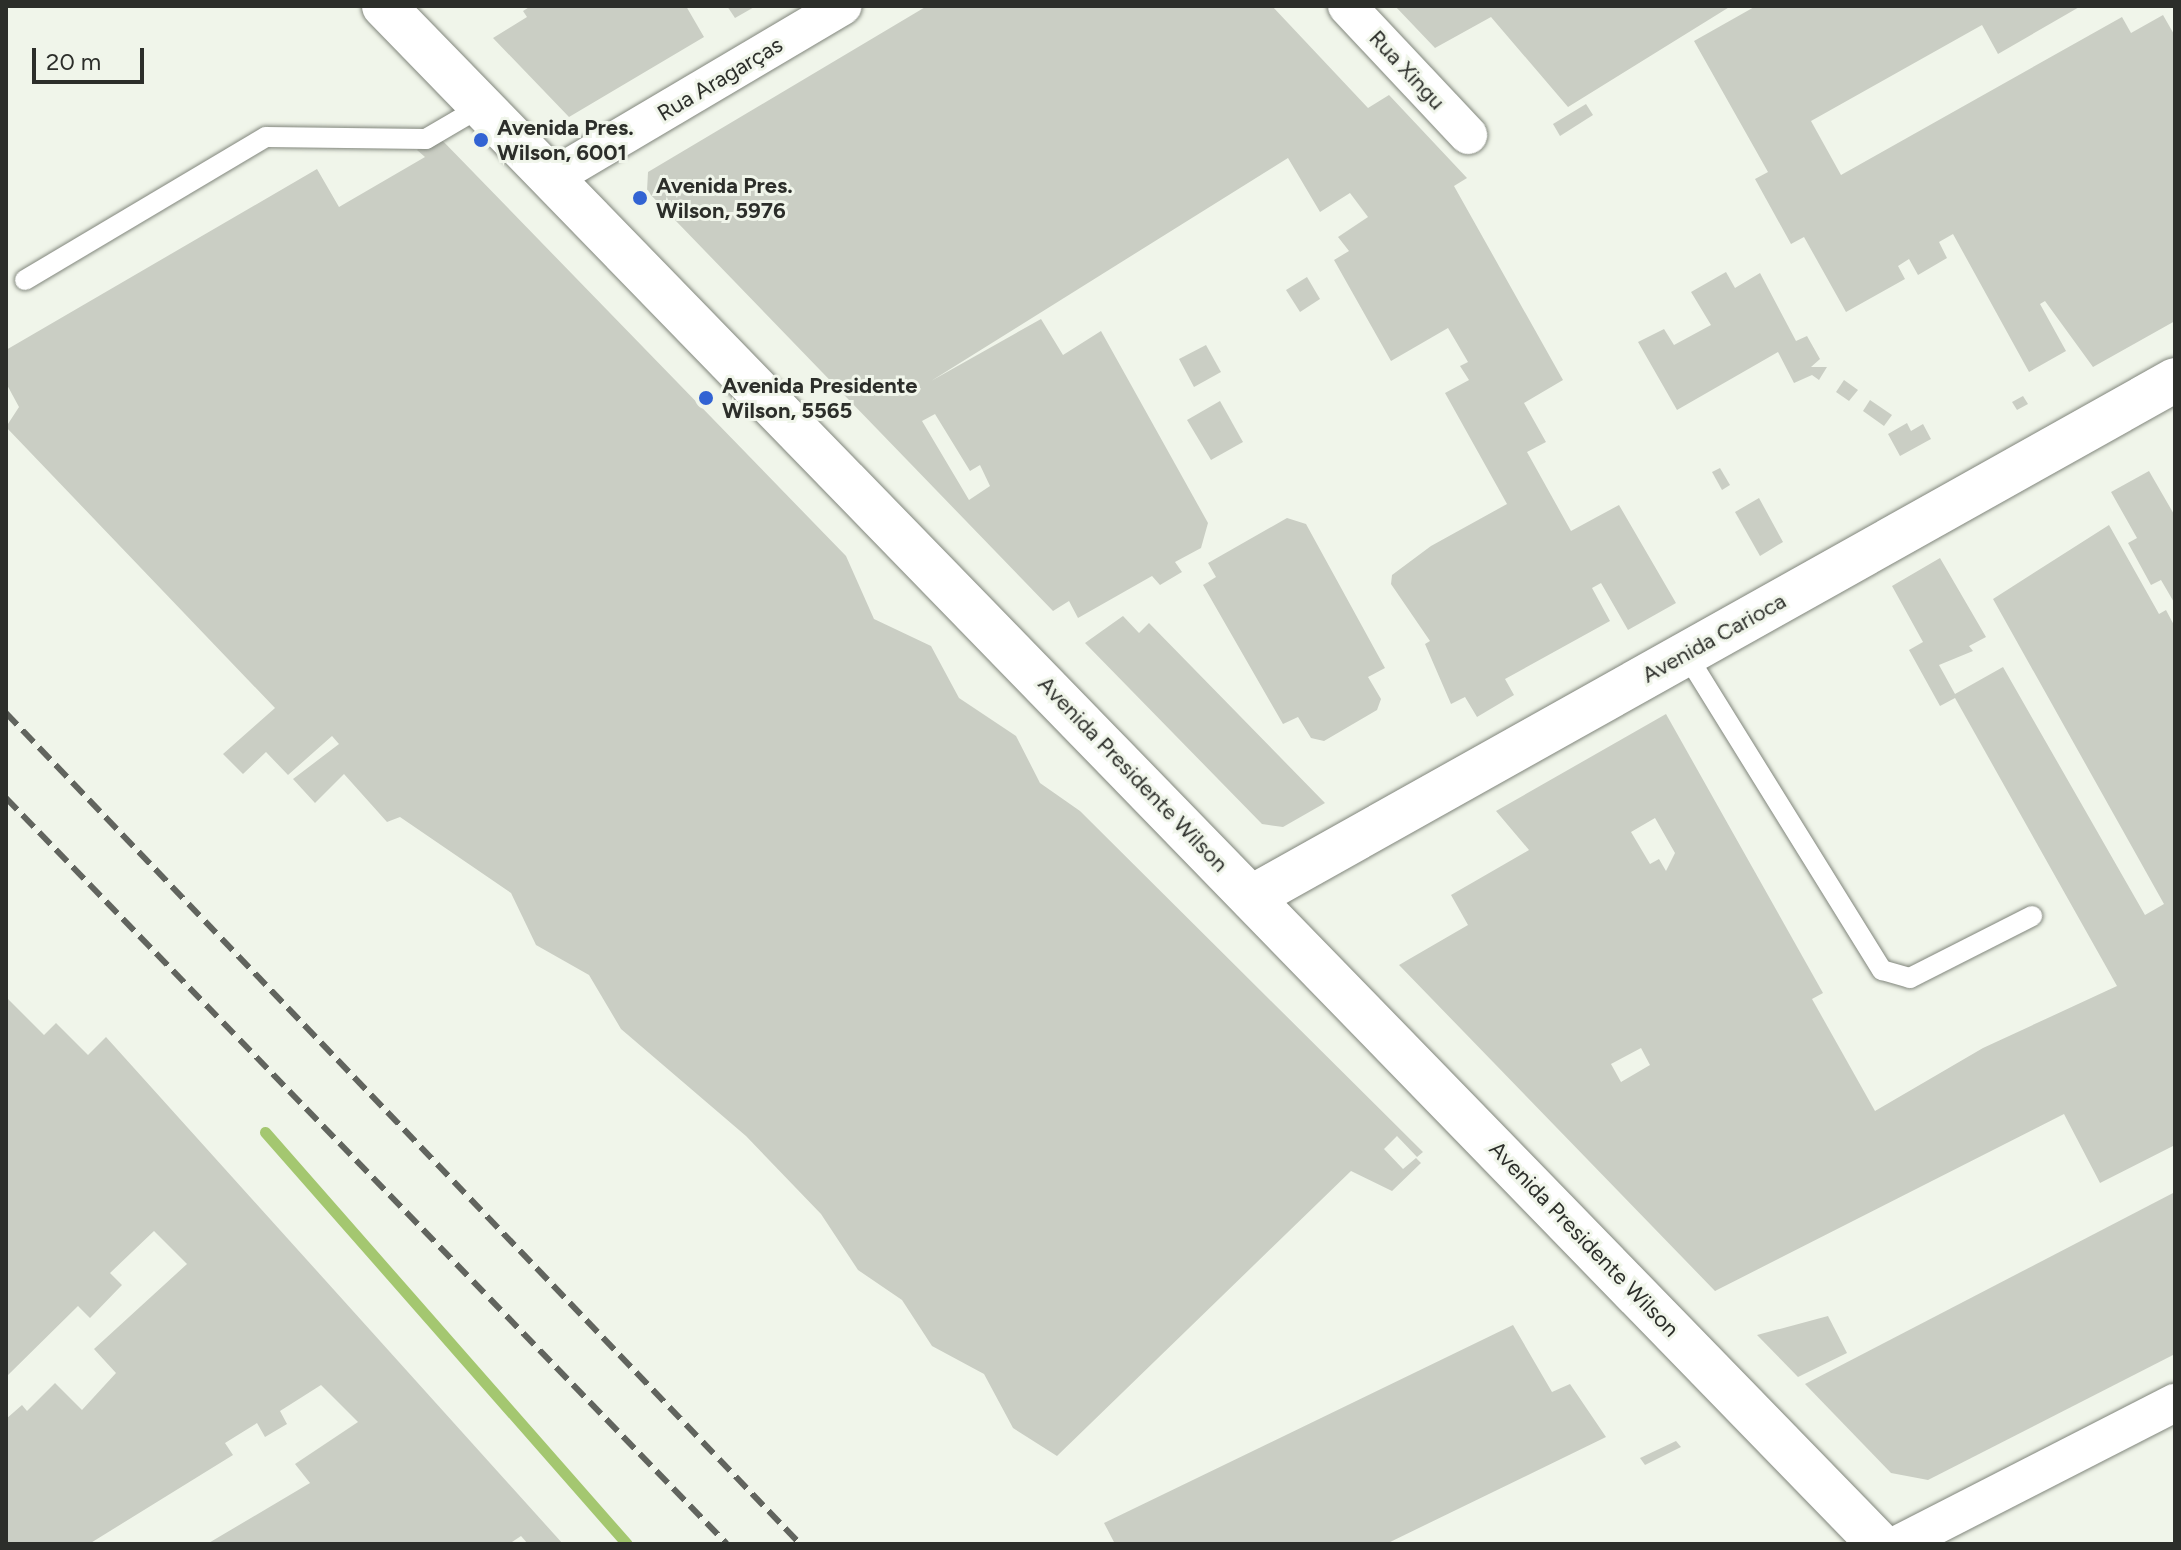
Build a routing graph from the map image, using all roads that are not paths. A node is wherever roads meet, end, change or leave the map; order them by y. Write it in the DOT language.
graph roads {
  1 [pos="384,6"];
  2 [pos="843,6"];
  3 [pos="1347,6"];
  4 [pos="486,104"];
  5 [pos="1468,135"];
  6 [pos="555,176"];
  7 [pos="25,280"];
  8 [pos="2175,380"];
  9 [pos="1686,654"];
  10 [pos="1252,897"];
  11 [pos="2032,916"];
  12 [pos="2175,1403"];
  13 [pos="1879,1544"];
  14 [pos="1899,1544"];
  1 -- 4 [label="main road, Avenida Presidente Wilson"];
  2 -- 6 [label="street, Rua Aragarças"];
  3 -- 5 [label="street, Rua Xingu"];
  4 -- 6 [label="main road, Avenida Presidente Wilson"];
  4 -- 7 [label="lane"];
  6 -- 10 [label="main road, Avenida Presidente Wilson"];
  8 -- 9 [label="main road, Avenida Carioca"];
  9 -- 10 [label="main road, Avenida Carioca"];
  9 -- 11 [label="lane"];
  10 -- 13 [label="main road, Avenida Presidente Wilson"];
  12 -- 14 [label="street"];
}
